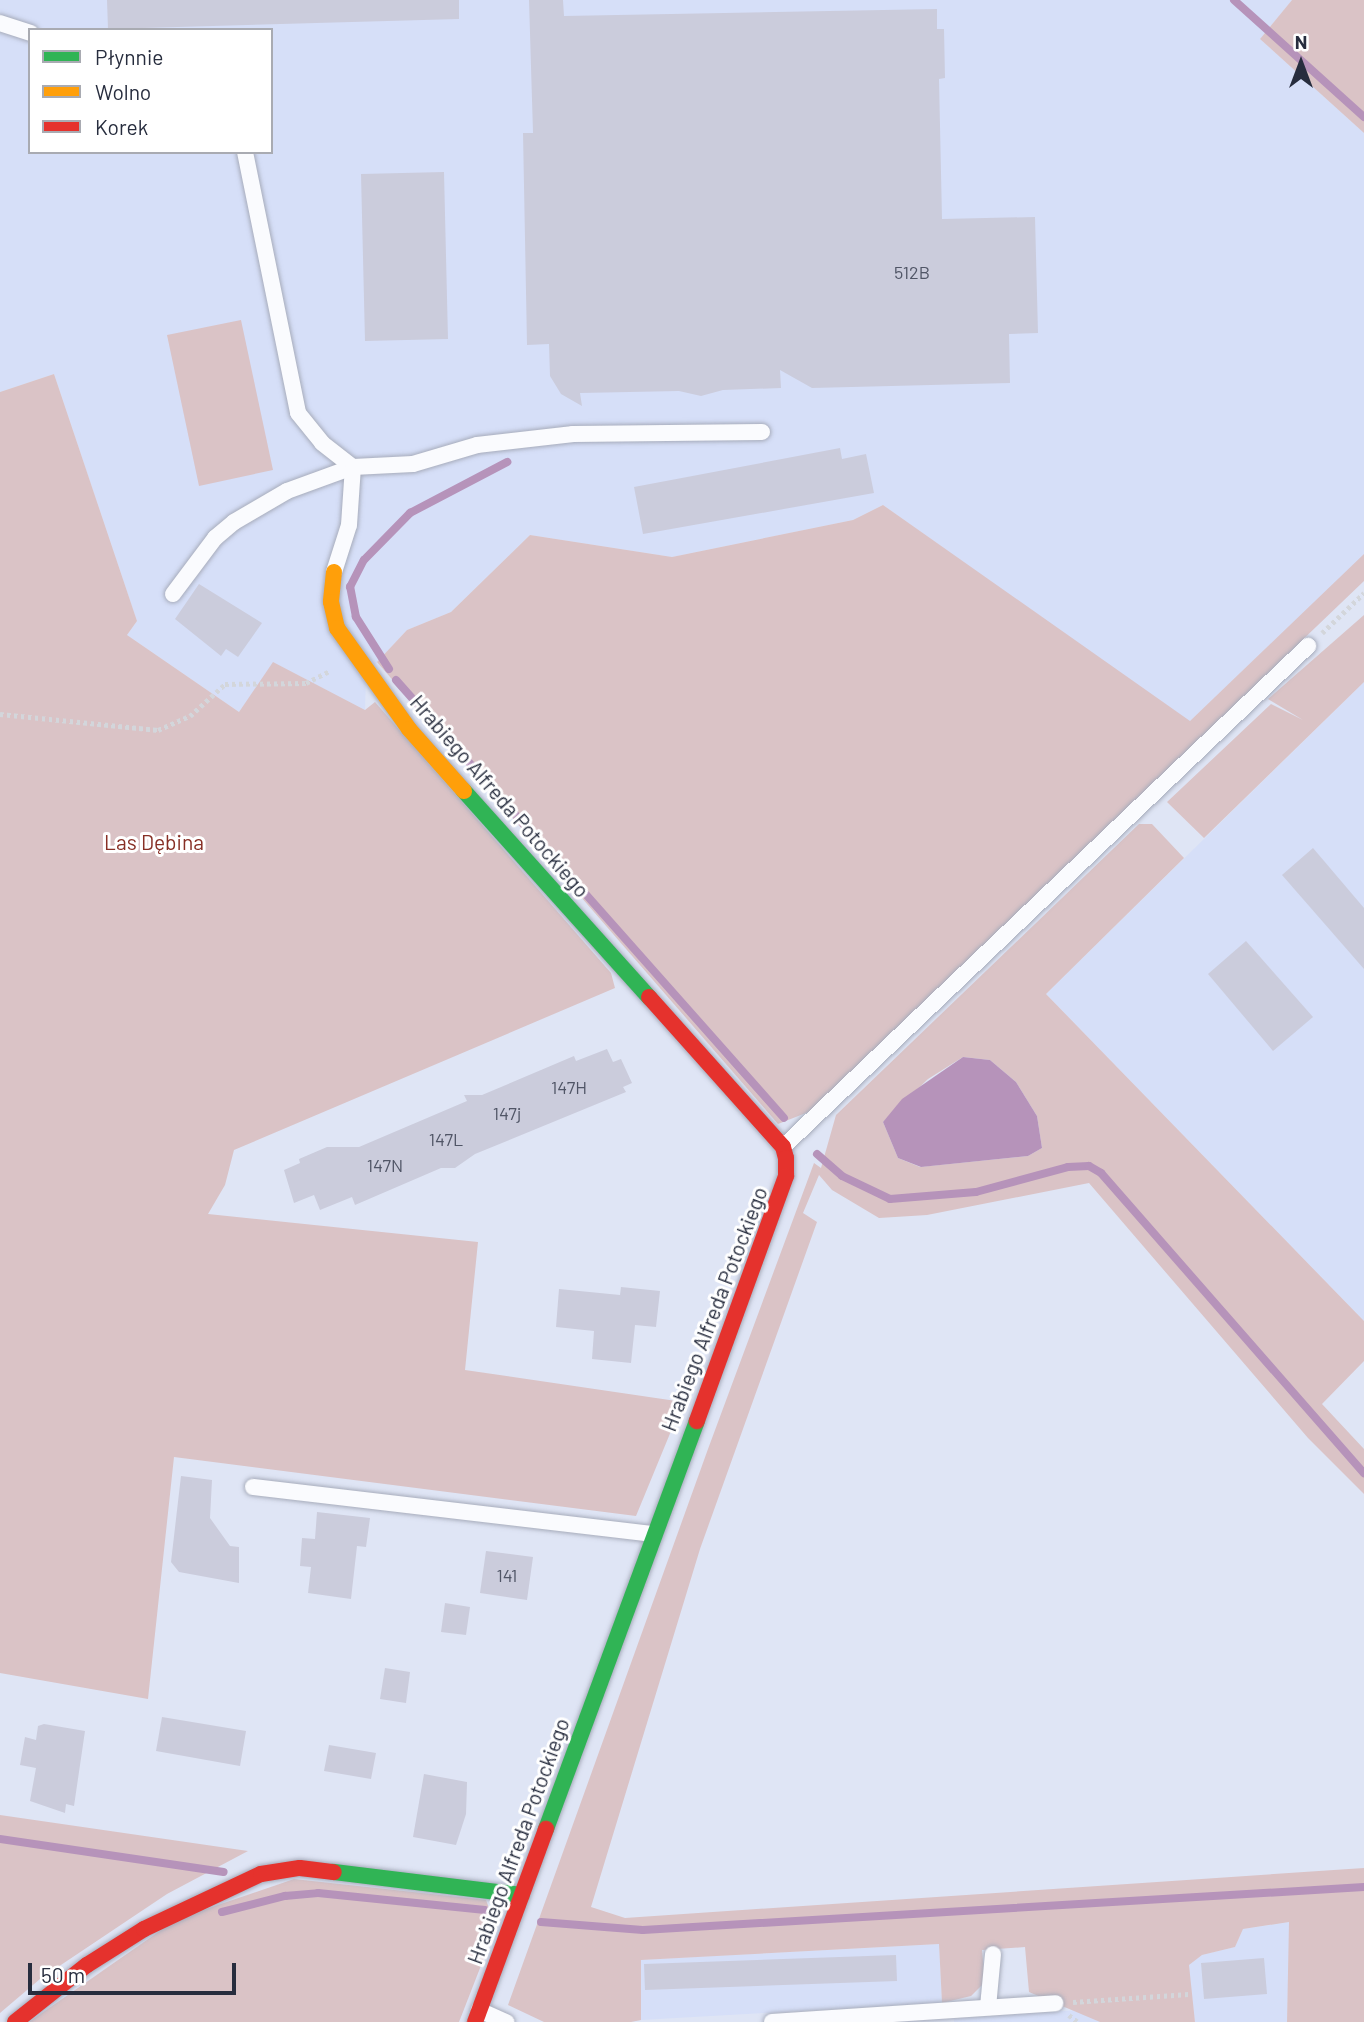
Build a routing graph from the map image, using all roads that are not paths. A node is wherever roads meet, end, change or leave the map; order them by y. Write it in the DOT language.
graph roads {
  1 [pos="0,23"];
  2 [pos="28,32"];
  3 [pos="245,154"];
  4 [pos="762,432"];
  5 [pos="353,467"];
  6 [pos="334,572"];
  7 [pos="173,594"];
  8 [pos="1308,646"];
  9 [pos="783,1147"];
  10 [pos="253,1487"];
  11 [pos="652,1534"];
  12 [pos="522,1895"];
  13 [pos="993,1954"];
  14 [pos="1055,2003"];
  15 [pos="988,2007"];
  16 [pos="477,2016"];
  17 [pos="16,2022"];
  18 [pos="506,2022"];
  19 [pos="772,2022"];
  1 -- 2 [label="lane"];
  3 -- 5 [label="lane"];
  4 -- 5 [label="lane"];
  5 -- 6 [label="lane"];
  5 -- 7 [label="lane"];
  6 -- 9 [label="street, Hrabiego Alfreda Potockiego"];
  8 -- 9 [label="lane"];
  9 -- 11 [label="street, Hrabiego Alfreda Potockiego"];
  10 -- 11 [label="lane"];
  11 -- 12 [label="street, Hrabiego Alfreda Potockiego"];
  12 -- 16 [label="street, Hrabiego Alfreda Potockiego"];
  12 -- 17 [label="street"];
  13 -- 15 [label="lane"];
  14 -- 15 [label="lane"];
  15 -- 19 [label="lane"];
  16 -- 18 [label="lane"];
}
